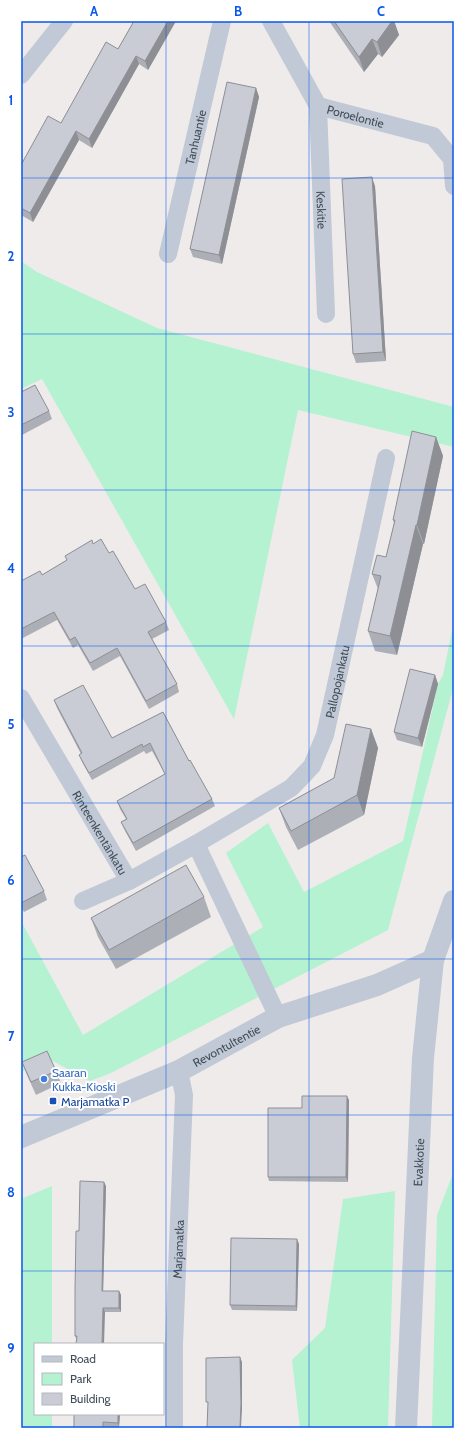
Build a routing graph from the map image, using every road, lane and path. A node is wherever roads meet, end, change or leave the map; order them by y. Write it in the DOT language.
graph roads {
  1 [pos="64,21"];
  2 [pos="222,21"];
  3 [pos="271,21"];
  4 [pos="21,75"];
  5 [pos="318,106"];
  6 [pos="454,186"];
  7 [pos="168,254"];
  8 [pos="326,314"];
  9 [pos="386,458"];
  10 [pos="21,698"];
  11 [pos="196,844"];
  12 [pos="129,881"];
  13 [pos="83,901"];
  14 [pos="454,901"];
  15 [pos="433,960"];
  16 [pos="278,1017"];
  17 [pos="179,1071"];
  18 [pos="21,1137"];
  19 [pos="174,1428"];
  20 [pos="406,1428"];
  1 -- 4 [label="street"];
  2 -- 7 [label="street, Tanhuantie"];
  3 -- 5 [label="street, Poroelontie"];
  5 -- 6 [label="street, Poroelontie"];
  5 -- 8 [label="street, Keskitie"];
  9 -- 11 [label="street, Pallopojankatu"];
  10 -- 12 [label="street, Rinteenkentänkatu"];
  11 -- 12 [label="street, Rinteenkentänkatu"];
  11 -- 16 [label="street"];
  12 -- 13 [label="street"];
  14 -- 15 [label="street, Evakkotie"];
  15 -- 16 [label="street, Revontultentie"];
  15 -- 20 [label="street, Evakkotie"];
  16 -- 17 [label="street, Revontultentie"];
  17 -- 18 [label="street, Revontultentie"];
  17 -- 19 [label="street, Marjamatka"];
}
